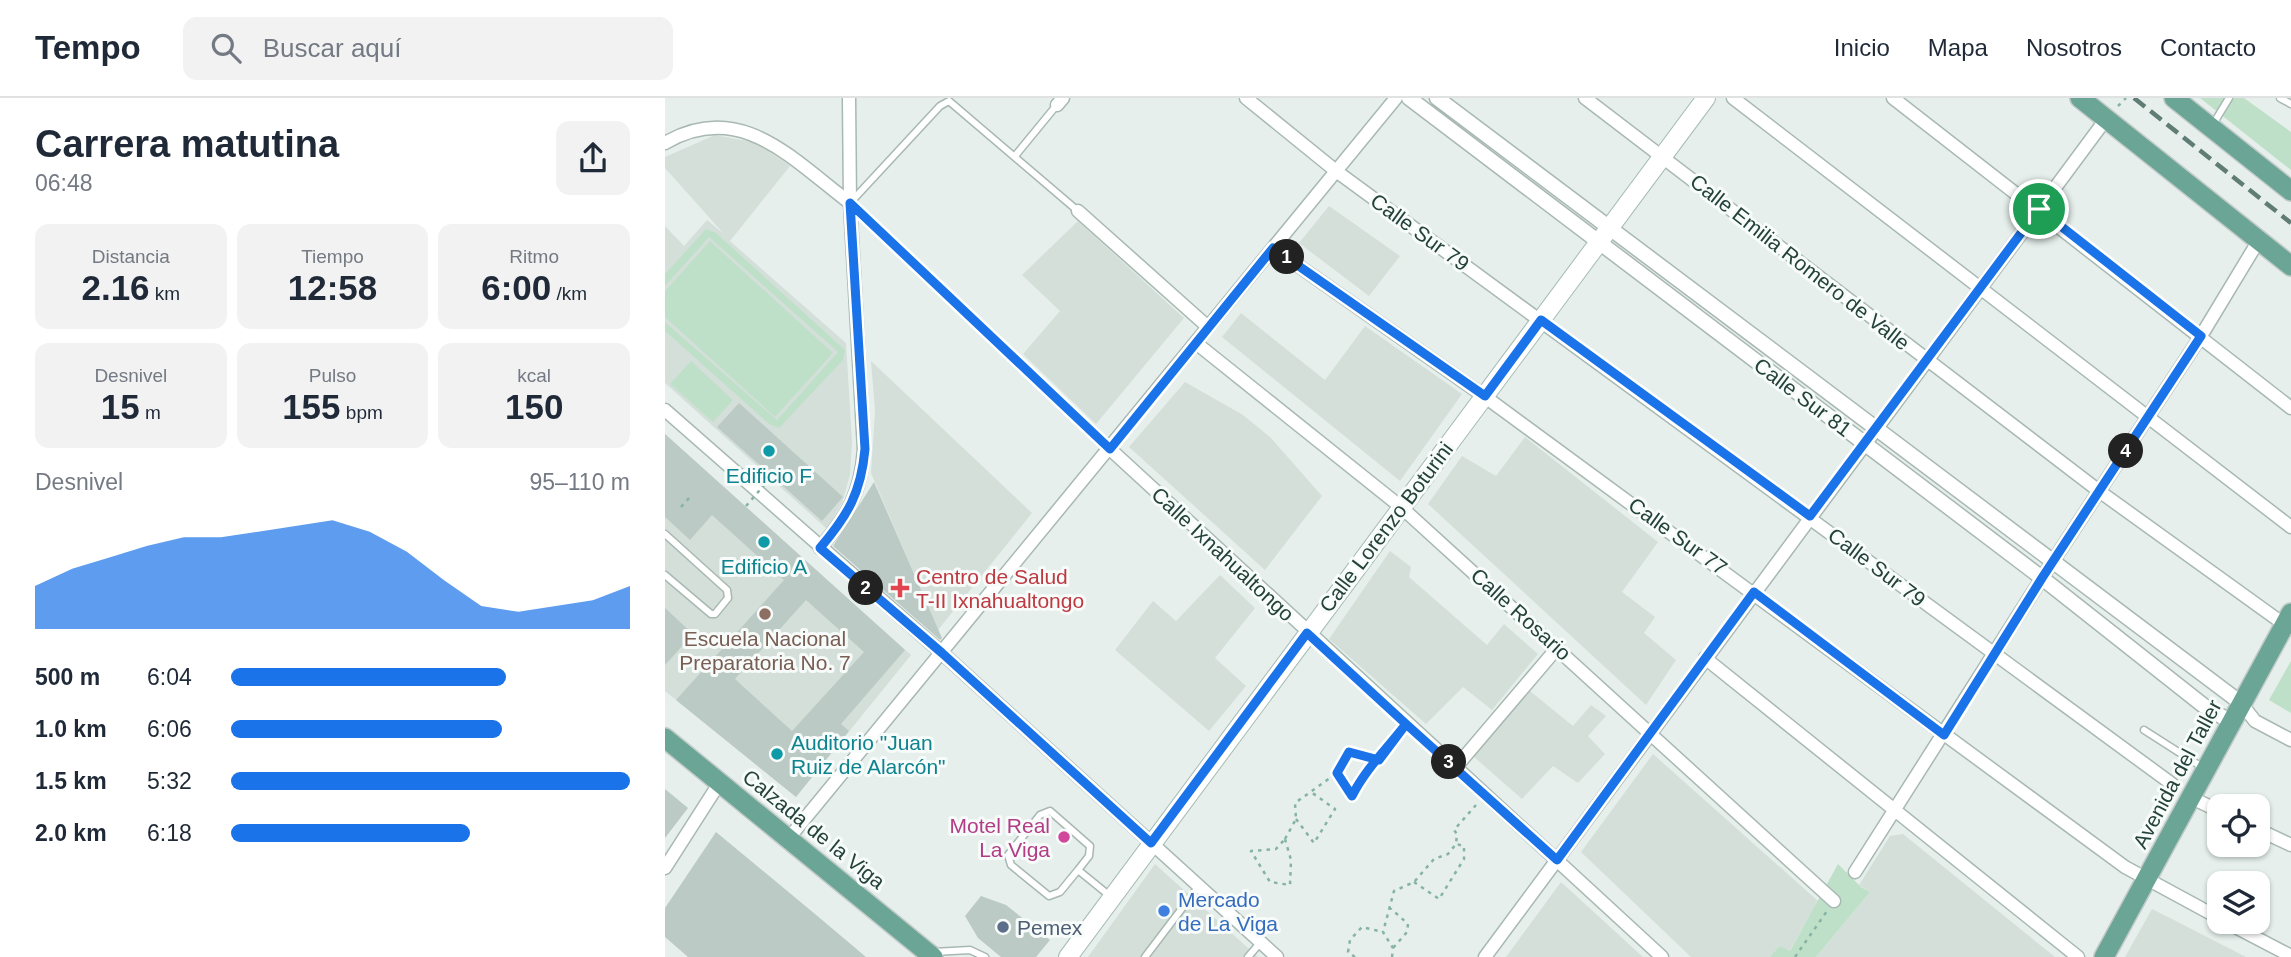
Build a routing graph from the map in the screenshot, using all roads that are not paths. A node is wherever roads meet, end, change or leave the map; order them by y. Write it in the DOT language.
graph roads {
  1 [pos="849,98"];
  2 [pos="1246,98"];
  3 [pos="1396,98"];
  4 [pos="1409,98"];
  5 [pos="1437,98"];
  6 [pos="1585,98"];
  7 [pos="1706,98"];
  8 [pos="1733,98"];
  9 [pos="1893,98"];
  10 [pos="2080,98"];
  11 [pos="2174,98"];
  12 [pos="2229,98"];
  13 [pos="2280,98"];
  14 [pos="1060,102"];
  15 [pos="2291,104"];
  16 [pos="2106,118"];
  17 [pos="2211,128"];
  18 [pos="665,144"];
  19 [pos="1016,156"];
  20 [pos="1663,156"];
  21 [pos="1336,171"];
  22 [pos="2291,191"];
  23 [pos="850,203"];
  24 [pos="2039,209"];
  25 [pos="1078,211"];
  26 [pos="1611,227"];
  27 [pos="2259,240"];
  28 [pos="1599,242"];
  29 [pos="1273,248"];
  30 [pos="2291,266"];
  31 [pos="1979,289"];
  32 [pos="1541,320"];
  33 [pos="1209,327"];
  34 [pos="2201,336"];
  35 [pos="1196,344"];
  36 [pos="1927,359"];
  37 [pos="1485,396"];
  38 [pos="2291,408"];
  39 [pos="665,410"];
  40 [pos="2148,419"];
  41 [pos="1875,429"];
  42 [pos="1864,443"];
  43 [pos="1110,449"];
  44 [pos="2099,491"];
  45 [pos="1401,507"];
  46 [pos="1810,516"];
  47 [pos="2291,527"];
  48 [pos="665,534"];
  49 [pos="820,548"];
  50 [pos="2052,564"];
  51 [pos="665,575"];
  52 [pos="2042,578"];
  53 [pos="1754,592"];
  54 [pos="2288,619"];
  55 [pos="1307,633"];
  56 [pos="1558,647"];
  57 [pos="942,653"];
  58 [pos="1993,656"];
  59 [pos="1706,658"];
  60 [pos="2241,703"];
  61 [pos="2255,721"];
  62 [pos="2231,722"];
  63 [pos="2144,730"];
  64 [pos="1651,732"];
  65 [pos="1944,735"];
  66 [pos="665,738"];
  67 [pos="2291,740"];
  68 [pos="1455,768"];
  69 [pos="2205,769"];
  70 [pos="720,782"];
  71 [pos="2172,784"];
  72 [pos="2190,797"];
  73 [pos="2207,805"];
  74 [pos="1895,813"];
  75 [pos="2270,835"];
  76 [pos="789,838"];
  77 [pos="1151,843"];
  78 [pos="2291,845"];
  79 [pos="1557,860"];
  80 [pos="665,868"];
  81 [pos="1078,870"];
  82 [pos="1856,872"];
  83 [pos="2145,880"];
  84 [pos="1199,886"];
  85 [pos="1112,897"];
  86 [pos="1833,901"];
  87 [pos="2207,912"];
  88 [pos="2250,934"];
  89 [pos="1261,942"];
  90 [pos="930,955"];
  91 [pos="2291,956"];
  92 [pos="985,957"];
  93 [pos="1068,957"];
  94 [pos="1145,957"];
  95 [pos="1248,957"];
  96 [pos="1277,957"];
  97 [pos="1485,957"];
  98 [pos="1662,957"];
  99 [pos="2078,957"];
  100 [pos="2104,957"];
  1 -- 23 [label="street"];
  2 -- 21 [label="street, Calle Sur 79"];
  3 -- 21 [label="street"];
  4 -- 28 [label="street, Calle Sur 81"];
  5 -- 26 [label="street, Calle Sur 81"];
  6 -- 20 [label="street, Calle Emilia Romero de Valle"];
  7 -- 20 [label="main road, Calle Lorenzo Boturini"];
  8 -- 31 [label="street"];
  9 -- 24 [label="street"];
  10 -- 16 [label="main road"];
  11 -- 17 [label="main road"];
  12 -- 17 [label="lane"];
  13 -- 15 [label="lane"];
  14 -- 19 [label="lane"];
  16 -- 24 [label="street"];
  16 -- 27 [label="main road"];
  17 -- 22 [label="main road"];
  18 -- 23 [label="street"];
  19 -- 23 [label="lane"];
  19 -- 25 [label="lane"];
  20 -- 26 [label="main road, Calle Lorenzo Boturini"];
  20 -- 36 [label="street, Calle Emilia Romero de Valle"];
  21 -- 29 [label="street"];
  21 -- 32 [label="street, Calle Sur 79"];
  23 -- 43 [label="lane, Calle Ixnahualtongo"];
  23 -- 49 [label="street"];
  24 -- 31 [label="street"];
  24 -- 34 [label="street"];
  25 -- 33 [label="street"];
  26 -- 28 [label="main road, Calle Lorenzo Boturini"];
  26 -- 41 [label="street, Calle Sur 81"];
  27 -- 30 [label="main road"];
  27 -- 34 [label="street"];
  28 -- 32 [label="main road, Calle Lorenzo Boturini"];
  28 -- 42 [label="street, Calle Sur 81"];
  29 -- 33 [label="street"];
  29 -- 37 [label="street, Calle Sur 77"];
  31 -- 36 [label="street"];
  31 -- 40 [label="street"];
  32 -- 37 [label="main road, Calle Lorenzo Boturini"];
  32 -- 46 [label="street, Calle Sur 79"];
  33 -- 35 [label="street"];
  34 -- 38 [label="street"];
  34 -- 40 [label="street"];
  35 -- 43 [label="street"];
  35 -- 45 [label="street, Calle Rosario"];
  36 -- 41 [label="street"];
  36 -- 44 [label="street, Calle Emilia Romero de Valle"];
  37 -- 45 [label="main road, Calle Lorenzo Boturini"];
  37 -- 53 [label="street, Calle Sur 77"];
  39 -- 49 [label="street"];
  40 -- 44 [label="street"];
  40 -- 47 [label="street"];
  41 -- 42 [label="street"];
  41 -- 50 [label="street, Calle Sur 81"];
  42 -- 46 [label="street"];
  42 -- 52 [label="street, Calle Sur 81"];
  43 -- 55 [label="street, Calle Ixnahualtongo"];
  43 -- 57 [label="street"];
  44 -- 50 [label="street"];
  44 -- 54 [label="street, Calle Emilia Romero de Valle"];
  45 -- 55 [label="main road, Calle Lorenzo Boturini"];
  45 -- 56 [label="street, Calle Rosario"];
  46 -- 53 [label="street"];
  46 -- 58 [label="street, Calle Sur 79"];
  48 -- 51 [label="lane"];
  49 -- 57 [label="street"];
  50 -- 52 [label="street"];
  50 -- 60 [label="street, Calle Sur 81"];
  52 -- 58 [label="street"];
  52 -- 62 [label="street, Calle Sur 81"];
  53 -- 59 [label="street"];
  53 -- 65 [label="street, Calle Sur 77"];
  54 -- 60 [label="main road, Avenida del Taller"];
  55 -- 68 [label="street, Calle Ixnahualtongo"];
  55 -- 77 [label="main road, Calle Lorenzo Boturini"];
  56 -- 64 [label="street, Calle Rosario"];
  56 -- 68 [label="street"];
  57 -- 76 [label="street"];
  57 -- 77 [label="street"];
  58 -- 65 [label="street"];
  58 -- 71 [label="street, Calle Sur 79"];
  59 -- 64 [label="street"];
  59 -- 74 [label="street"];
  60 -- 61 [label="street"];
  60 -- 62 [label="main road, Avenida del Taller"];
  61 -- 62 [label="street"];
  61 -- 67 [label="street"];
  62 -- 69 [label="main road, Avenida del Taller"];
  63 -- 69 [label="lane"];
  64 -- 79 [label="street"];
  64 -- 86 [label="street, Calle Rosario"];
  65 -- 74 [label="street"];
  65 -- 83 [label="street, Calle Sur 77"];
  66 -- 70 [label="main road, Calzada de la Viga"];
  68 -- 79 [label="street, Calle Ixnahualtongo"];
  69 -- 72 [label="main road, Avenida del Taller"];
  70 -- 76 [label="main road, Calzada de la Viga"];
  70 -- 80 [label="street"];
  72 -- 73 [label="street"];
  72 -- 83 [label="main road, Avenida del Taller"];
  74 -- 82 [label="street"];
  74 -- 99 [label="street"];
  75 -- 78 [label="street"];
  76 -- 90 [label="main road, Calzada de la Viga"];
  77 -- 84 [label="street"];
  77 -- 85 [label="main road, Calle Lorenzo Boturini"];
  79 -- 97 [label="street"];
  79 -- 98 [label="street, Calle Ixnahualtongo"];
  81 -- 81 [label="lane"];
  81 -- 85 [label="lane"];
  83 -- 87 [label="street, Calle Sur 77"];
  83 -- 100 [label="main road, Avenida del Taller"];
  84 -- 89 [label="street"];
  84 -- 94 [label="lane"];
  85 -- 93 [label="main road, Calle Lorenzo Boturini"];
  88 -- 91 [label="street"];
  89 -- 95 [label="lane"];
  89 -- 96 [label="street"];
  90 -- 92 [label="lane"];
}
